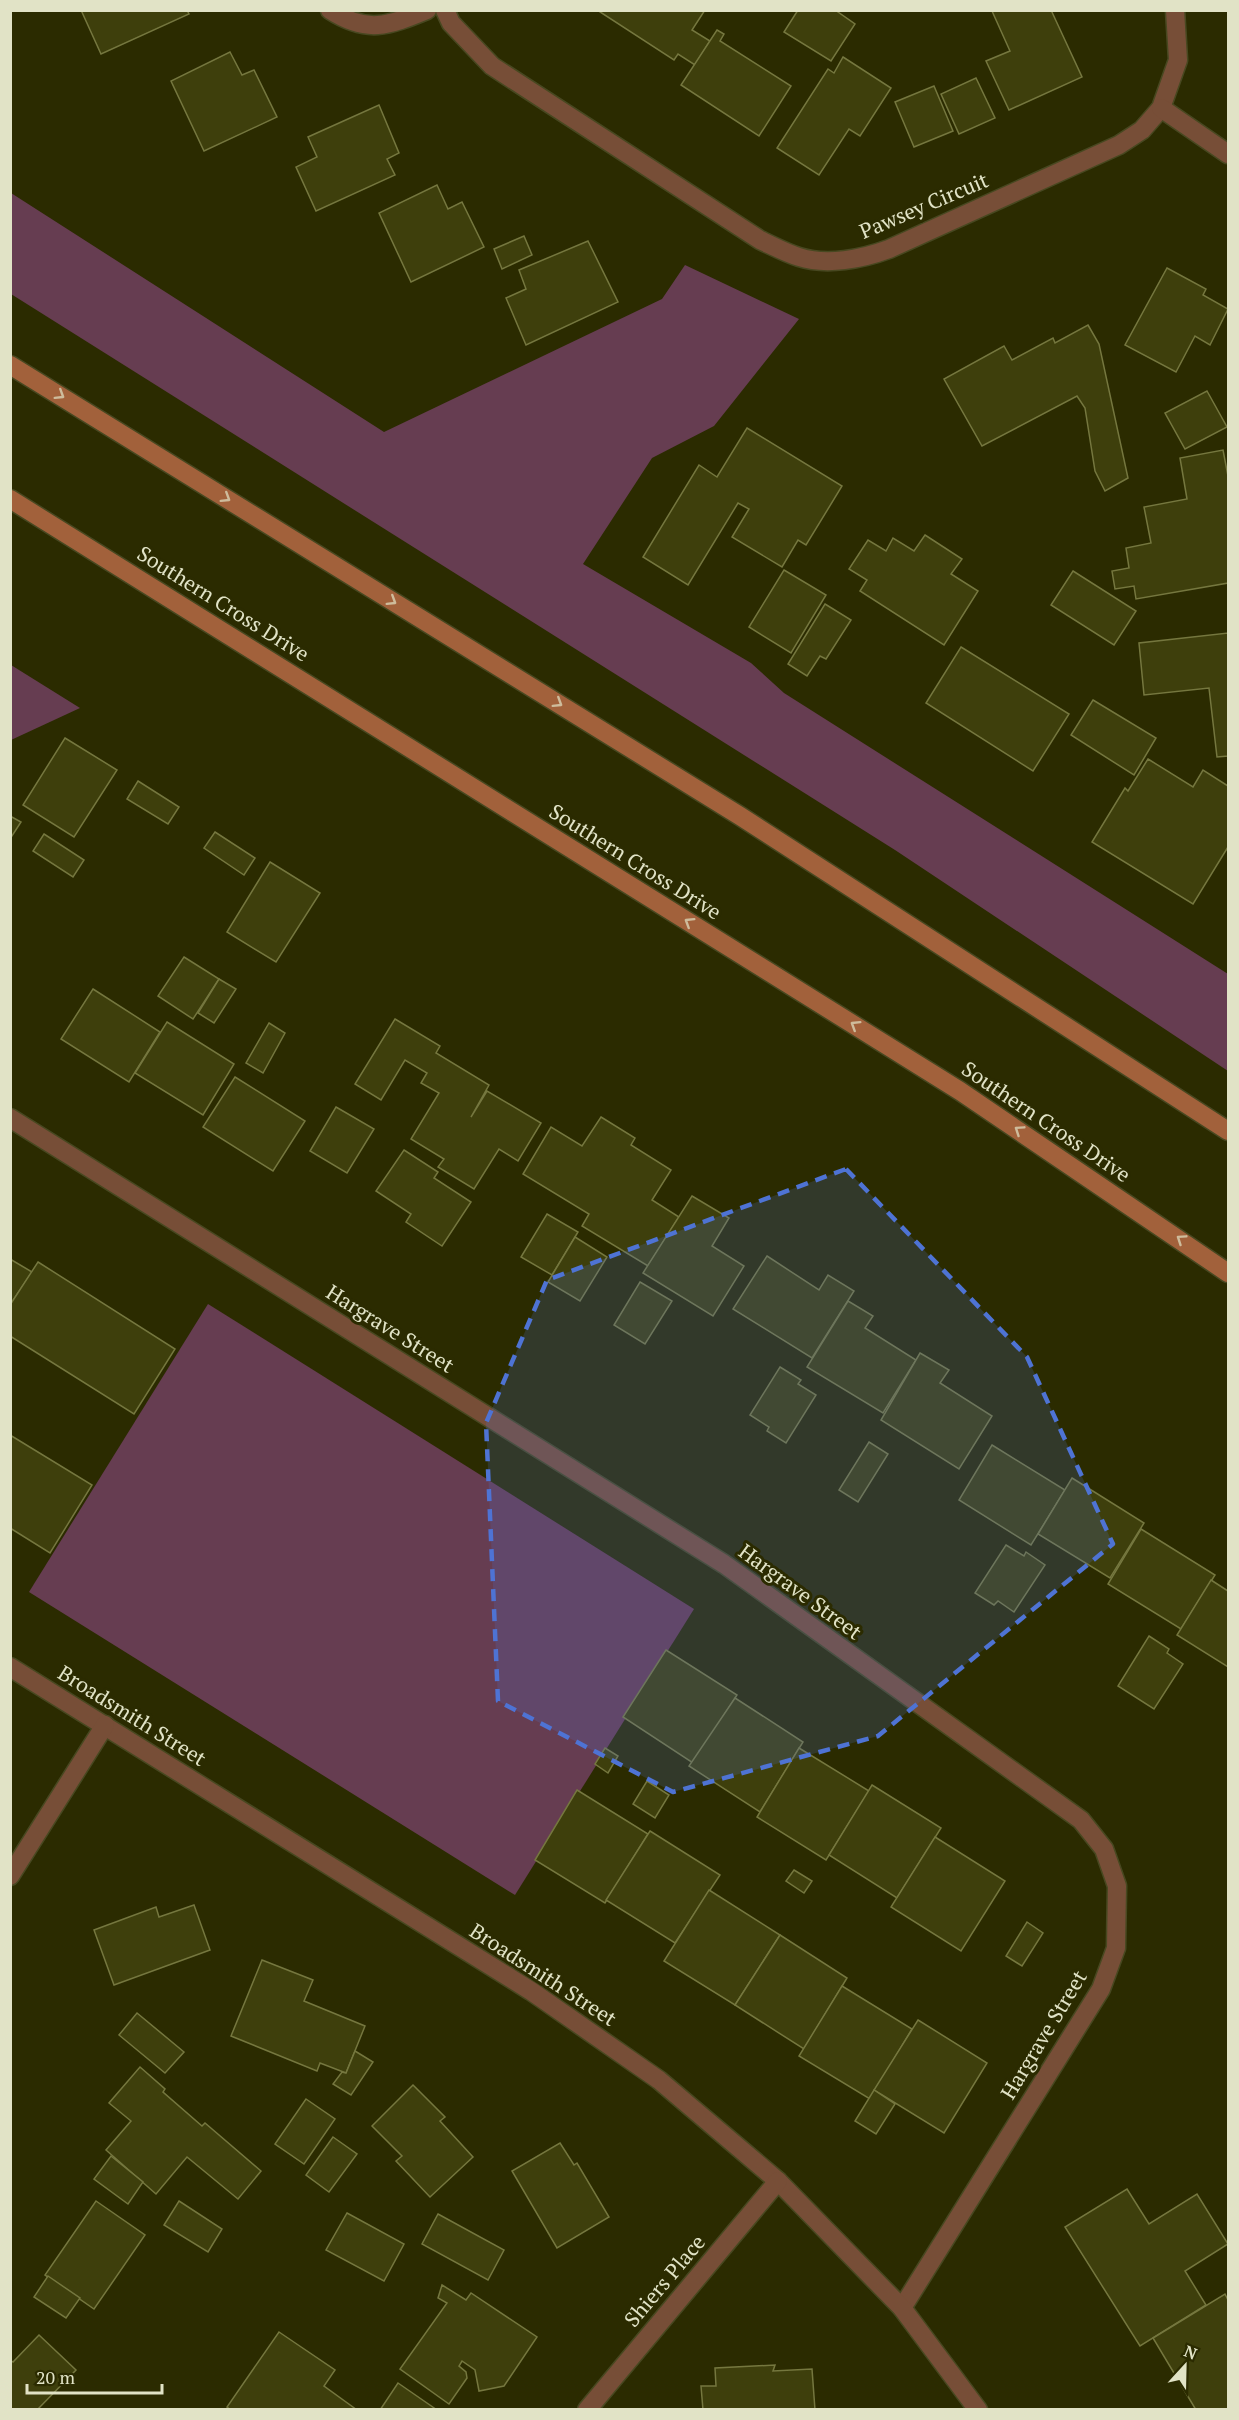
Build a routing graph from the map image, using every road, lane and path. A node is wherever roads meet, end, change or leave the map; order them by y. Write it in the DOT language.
graph roads {
  1 [pos="330,10"];
  2 [pos="427,10"];
  3 [pos="445,10"];
  4 [pos="1175,10"];
  5 [pos="1161,108"];
  6 [pos="1228,154"];
  7 [pos="10,365"];
  8 [pos="10,499"];
  9 [pos="10,1118"];
  10 [pos="1228,1131"];
  11 [pos="1228,1273"];
  12 [pos="10,1667"];
  13 [pos="105,1725"];
  14 [pos="10,1876"];
  15 [pos="778,2181"];
  16 [pos="902,2308"];
  17 [pos="587,2409"];
  18 [pos="978,2409"];
  1 -- 2 [label="street"];
  3 -- 5 [label="street, Pawsey Circuit"];
  4 -- 5 [label="street, Pawsey Circuit"];
  5 -- 6 [label="street"];
  7 -- 10 [label="main road, one-way"];
  11 -- 8 [label="main road, Southern Cross Drive, one-way"];
  9 -- 16 [label="street, Hargrave Street"];
  12 -- 13 [label="street, Broadsmith Street"];
  13 -- 14 [label="street"];
  13 -- 15 [label="street, Broadsmith Street"];
  15 -- 16 [label="street, Broadsmith Street"];
  15 -- 17 [label="street, Shiers Place"];
  16 -- 18 [label="street, Broadsmith Street"];
}
